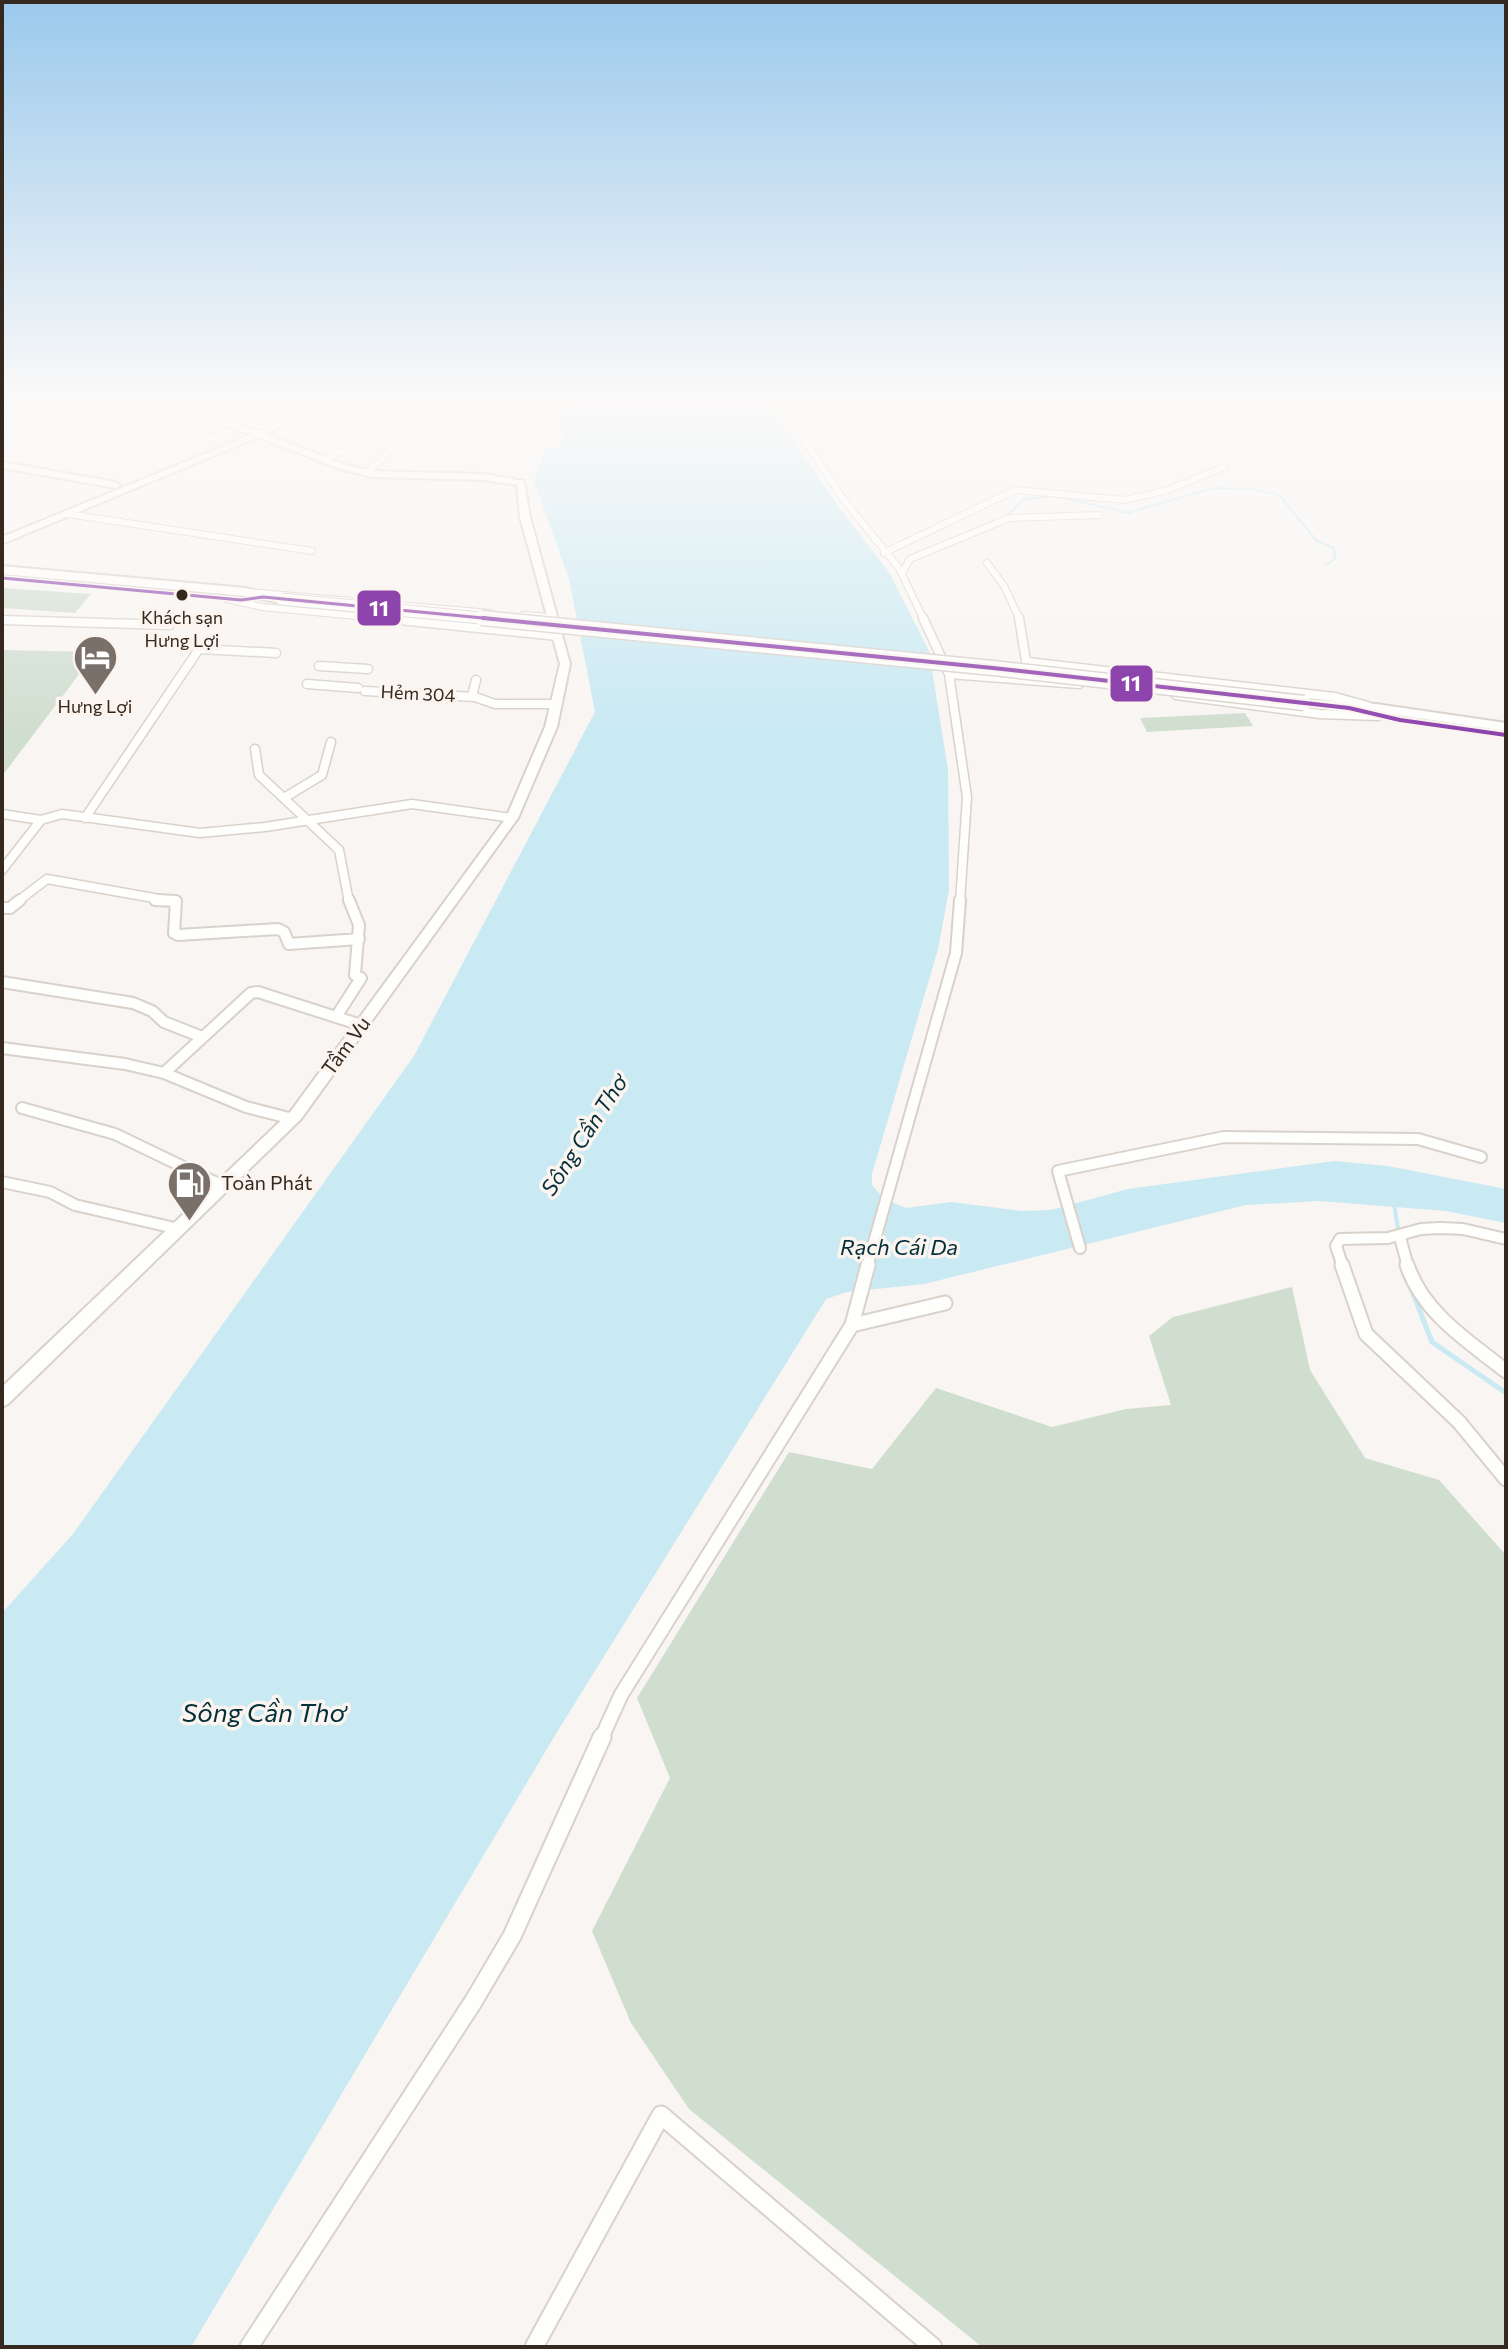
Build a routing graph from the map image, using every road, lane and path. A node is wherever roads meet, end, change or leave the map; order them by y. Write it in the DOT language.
graph roads {
  1 [pos="51,512"];
  2 [pos="73,512"];
  3 [pos="524,512"];
  4 [pos="853,512"];
  5 [pos="972,512"];
  6 [pos="68,514"];
  7 [pos="1099,515"];
  8 [pos="2,532"];
  9 [pos="2,541"];
  10 [pos="312,551"];
  11 [pos="886,555"];
  12 [pos="987,563"];
  13 [pos="2,570"];
  14 [pos="900,571"];
  15 [pos="2,578"];
  16 [pos="246,592"];
  17 [pos="263,597"];
  18 [pos="227,599"];
  19 [pos="551,617"];
  20 [pos="2,620"];
  21 [pos="170,625"];
  22 [pos="558,636"];
  23 [pos="276,653"];
  24 [pos="1027,662"];
  25 [pos="319,666"];
  26 [pos="368,669"];
  27 [pos="949,674"];
  28 [pos="476,680"];
  29 [pos="1027,680"];
  30 [pos="307,684"];
  31 [pos="472,696"];
  32 [pos="555,704"];
  33 [pos="1377,712"];
  34 [pos="1506,727"];
  35 [pos="1506,735"];
  36 [pos="331,742"];
  37 [pos="255,749"];
  38 [pos="284,798"];
  39 [pos="2,814"];
  40 [pos="85,818"];
  41 [pos="512,818"];
  42 [pos="41,820"];
  43 [pos="309,821"];
  44 [pos="2,870"];
  45 [pos="2,908"];
  46 [pos="359,939"];
  47 [pos="2,982"];
  48 [pos="336,1017"];
  49 [pos="361,1025"];
  50 [pos="202,1037"];
  51 [pos="2,1048"];
  52 [pos="164,1073"];
  53 [pos="22,1108"];
  54 [pos="293,1119"];
  55 [pos="1481,1157"];
  56 [pos="2,1182"];
  57 [pos="223,1186"];
  58 [pos="179,1229"];
  59 [pos="1400,1237"];
  60 [pos="1506,1239"];
  61 [pos="1080,1248"];
  62 [pos="945,1303"];
  63 [pos="852,1325"];
  64 [pos="1506,1371"];
  65 [pos="2,1399"];
  66 [pos="1506,1479"];
  67 [pos="249,2347"];
  68 [pos="534,2347"];
  69 [pos="933,2347"];
  1 -- 8 [label="main road"];
  2 -- 6 [label="main road"];
  3 -- 19 [label="street, Tầm Vu"];
  4 -- 11 [label="street"];
  5 -- 11 [label="street"];
  6 -- 9 [label="main road"];
  6 -- 10 [label="street"];
  7 -- 14 [label="street"];
  11 -- 14 [label="street"];
  12 -- 24 [label="street"];
  13 -- 16 [label="highway"];
  14 -- 27 [label="street"];
  15 -- 18 [label="highway"];
  16 -- 17 [label="highway"];
  16 -- 19 [label="street"];
  17 -- 18 [label="highway"];
  17 -- 33 [label="highway, bridge"];
  18 -- 22 [label="street"];
  19 -- 22 [label="street, Tầm Vu"];
  20 -- 21 [label="street"];
  22 -- 32 [label="street, Tầm Vu"];
  23 -- 40 [label="street"];
  24 -- 29 [label="street"];
  24 -- 33 [label="street"];
  25 -- 26 [label="street"];
  27 -- 29 [label="street"];
  27 -- 63 [label="street"];
  28 -- 31 [label="street, Hẻm 304"];
  29 -- 33 [label="street"];
  30 -- 31 [label="street, Hẻm 304"];
  31 -- 32 [label="street, Hẻm 304"];
  32 -- 41 [label="street, Tầm Vu"];
  33 -- 34 [label="highway"];
  33 -- 35 [label="highway"];
  36 -- 38 [label="street"];
  37 -- 38 [label="street"];
  38 -- 43 [label="street"];
  39 -- 42 [label="street"];
  40 -- 42 [label="street"];
  40 -- 43 [label="street"];
  41 -- 43 [label="street"];
  41 -- 49 [label="street, Tầm Vu"];
  42 -- 44 [label="street"];
  43 -- 46 [label="street"];
  45 -- 46 [label="street"];
  46 -- 48 [label="street"];
  47 -- 50 [label="street"];
  48 -- 49 [label="street"];
  48 -- 50 [label="street"];
  49 -- 54 [label="street, Tầm Vu"];
  50 -- 52 [label="street"];
  51 -- 52 [label="street"];
  52 -- 54 [label="street"];
  53 -- 57 [label="street"];
  54 -- 57 [label="street, Tầm Vu"];
  55 -- 61 [label="street"];
  56 -- 58 [label="street"];
  57 -- 58 [label="street, Tầm Vu"];
  58 -- 65 [label="street, Tầm Vu"];
  59 -- 60 [label="street"];
  59 -- 64 [label="street"];
  59 -- 66 [label="street"];
  62 -- 63 [label="street"];
  63 -- 67 [label="street"];
  68 -- 69 [label="street"];
}
